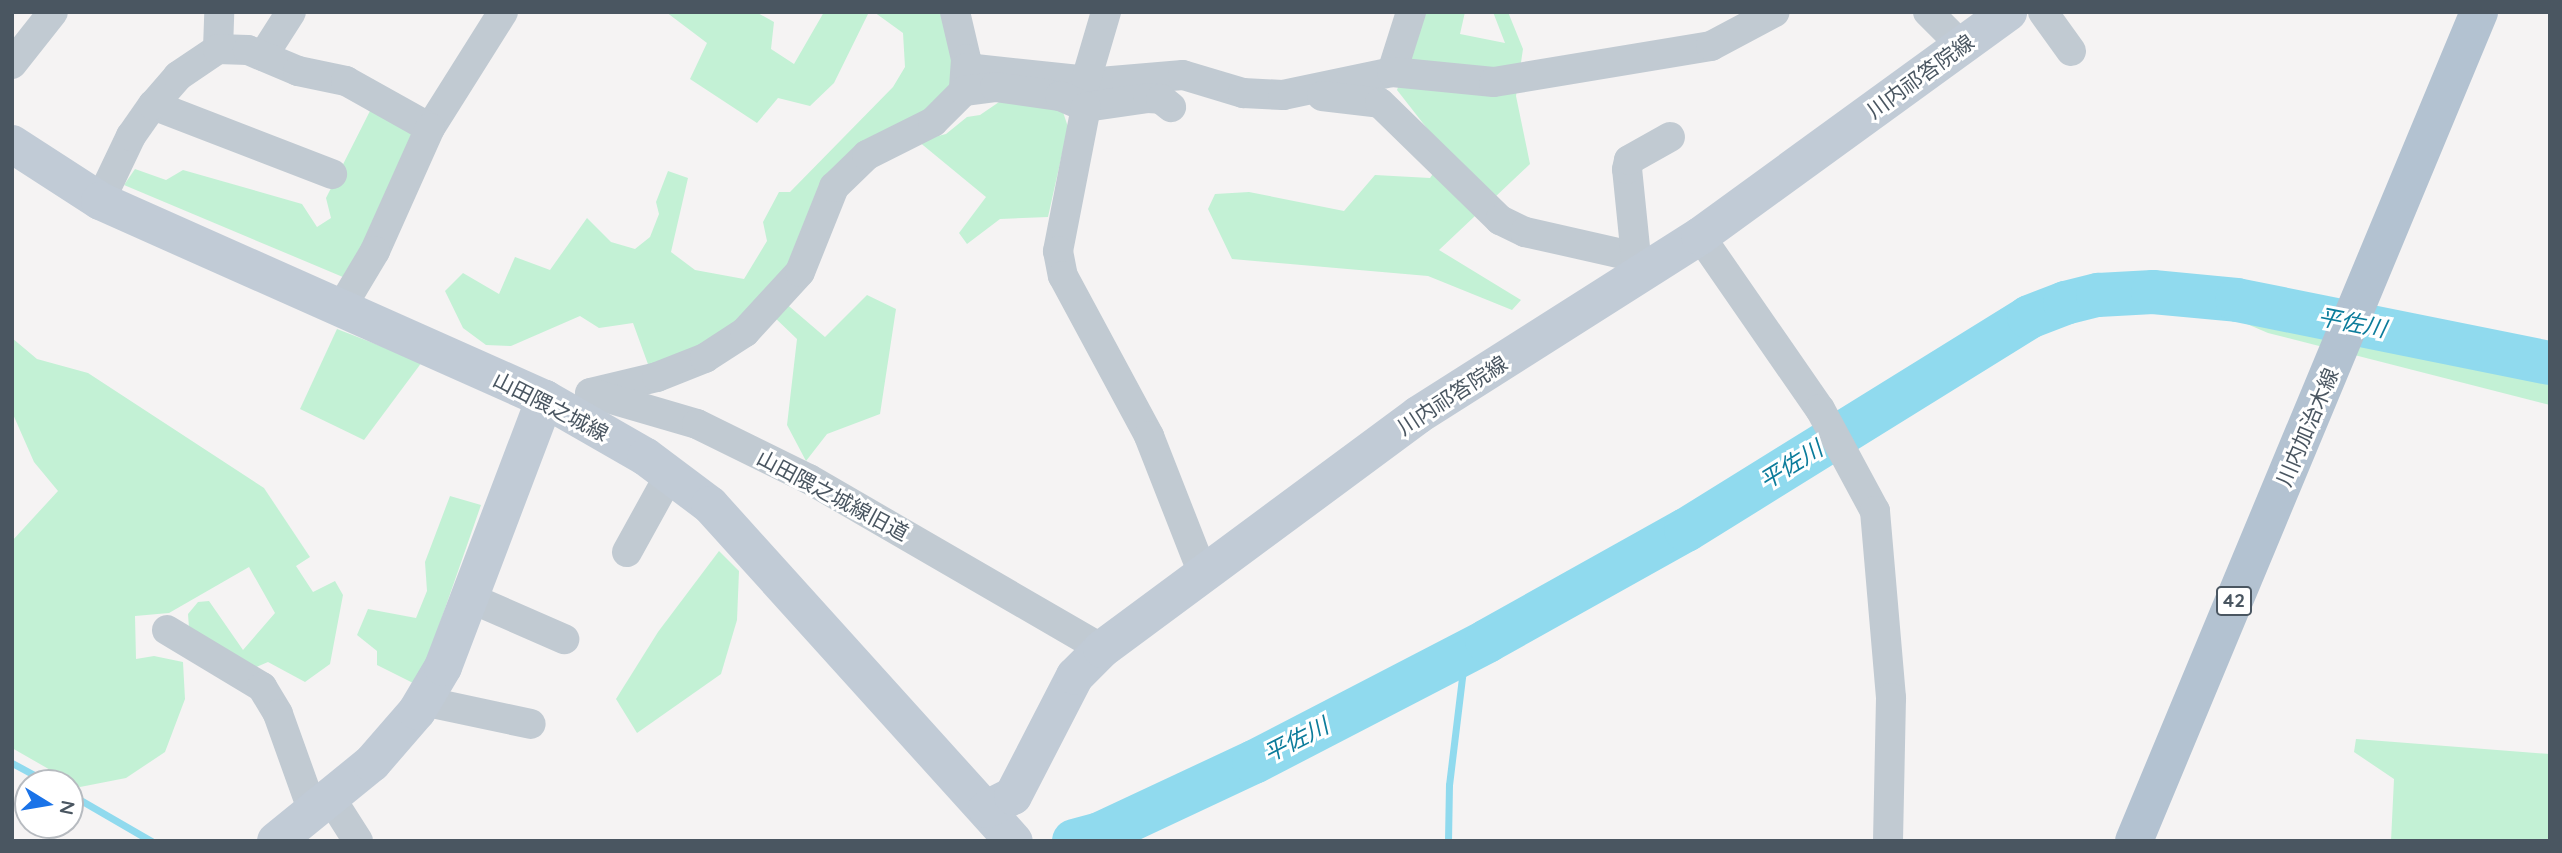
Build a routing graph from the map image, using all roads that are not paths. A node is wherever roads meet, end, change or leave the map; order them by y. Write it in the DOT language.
graph roads {
  1 [pos="53,12"];
  2 [pos="219,12"];
  3 [pos="291,12"];
  4 [pos="503,12"];
  5 [pos="955,12"];
  6 [pos="1106,12"];
  7 [pos="1411,12"];
  8 [pos="1775,12"];
  9 [pos="1928,12"];
  10 [pos="2008,12"];
  11 [pos="2043,12"];
  12 [pos="2479,12"];
  13 [pos="1961,45"];
  14 [pos="218,49"];
  15 [pos="2071,51"];
  16 [pos="263,56"];
  17 [pos="12,64"];
  18 [pos="1392,72"];
  19 [pos="965,80"];
  20 [pos="1086,93"];
  21 [pos="1283,95"];
  22 [pos="153,105"];
  23 [pos="1171,107"];
  24 [pos="430,128"];
  25 [pos="1670,137"];
  26 [pos="13,145"];
  27 [pos="332,174"];
  28 [pos="100,201"];
  29 [pos="1700,236"];
  30 [pos="1642,263"];
  31 [pos="341,308"];
  32 [pos="590,393"];
  33 [pos="545,399"];
  34 [pos="670,474"];
  35 [pos="627,552"];
  36 [pos="1203,574"];
  37 [pos="470,598"];
  38 [pos="167,630"];
  39 [pos="565,639"];
  40 [pos="1102,649"];
  41 [pos="423,701"];
  42 [pos="531,724"];
  43 [pos="321,805"];
  44 [pos="1002,827"];
  45 [pos="276,841"];
  46 [pos="358,841"];
  47 [pos="1888,841"];
  48 [pos="2134,841"];
  1 -- 17 [label="street"];
  2 -- 14 [label="street"];
  3 -- 16 [label="street"];
  4 -- 24 [label="street"];
  5 -- 19 [label="street"];
  6 -- 20 [label="street"];
  7 -- 18 [label="street"];
  8 -- 18 [label="street"];
  9 -- 13 [label="street"];
  10 -- 13 [label="main road, 川内祁答院線"];
  11 -- 15 [label="street"];
  12 -- 48 [label="main road, 川内加治木線 / 42"];
  13 -- 29 [label="main road, 川内祁答院線"];
  14 -- 16 [label="street"];
  14 -- 22 [label="street"];
  16 -- 24 [label="street"];
  18 -- 21 [label="street"];
  19 -- 20 [label="street"];
  19 -- 32 [label="street"];
  20 -- 21 [label="street"];
  20 -- 23 [label="street"];
  20 -- 36 [label="street"];
  21 -- 30 [label="street"];
  22 -- 27 [label="street"];
  22 -- 28 [label="street"];
  24 -- 31 [label="street"];
  25 -- 30 [label="street"];
  26 -- 28 [label="main road, 山田隈之城線"];
  28 -- 31 [label="main road, 山田隈之城線"];
  29 -- 30 [label="main road, 川内祁答院線"];
  29 -- 47 [label="street"];
  30 -- 36 [label="main road, 川内祁答院線"];
  31 -- 33 [label="main road, 山田隈之城線"];
  32 -- 33 [label="street, 山田隈之城線旧道"];
  32 -- 40 [label="street, 山田隈之城線旧道"];
  33 -- 34 [label="main road, 山田隈之城線"];
  33 -- 37 [label="main road"];
  34 -- 35 [label="street"];
  34 -- 44 [label="main road, 山田隈之城線"];
  36 -- 40 [label="main road, 川内祁答院線"];
  37 -- 39 [label="street"];
  37 -- 41 [label="main road"];
  38 -- 43 [label="street"];
  40 -- 44 [label="main road, 川内祁答院線"];
  41 -- 42 [label="street"];
  41 -- 43 [label="main road"];
  43 -- 45 [label="main road"];
  43 -- 46 [label="street"];
}
